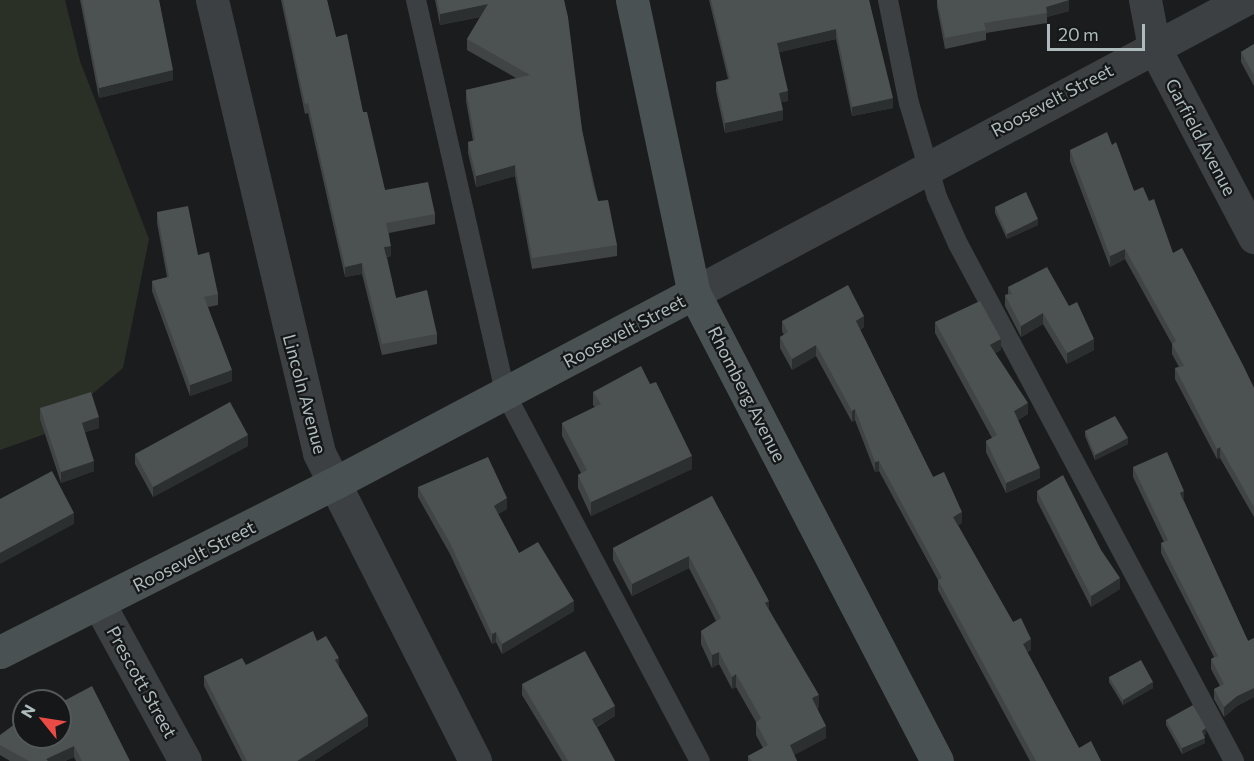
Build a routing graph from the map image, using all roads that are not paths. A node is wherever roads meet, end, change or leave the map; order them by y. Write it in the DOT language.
graph roads {
  1 [pos="212,0"];
  2 [pos="416,0"];
  3 [pos="632,0"];
  4 [pos="888,0"];
  5 [pos="1145,0"];
  6 [pos="1244,0"];
  7 [pos="1154,47"];
  8 [pos="928,165"];
  9 [pos="1254,237"];
  10 [pos="694,293"];
  11 [pos="506,395"];
  12 [pos="333,484"];
  13 [pos="99,604"];
  14 [pos="0,652"];
  15 [pos="186,761"];
  16 [pos="475,761"];
  17 [pos="700,761"];
  18 [pos="937,761"];
  19 [pos="1234,761"];
  1 -- 12 [label="street, Lincoln Avenue"];
  2 -- 11 [label="lane"];
  3 -- 10 [label="street, Rhomberg Avenue"];
  4 -- 8 [label="lane"];
  5 -- 7 [label="street, Garfield Avenue"];
  6 -- 7 [label="street, Roosevelt Street"];
  7 -- 8 [label="street, Roosevelt Street"];
  7 -- 9 [label="street, Garfield Avenue"];
  8 -- 10 [label="street, Roosevelt Street"];
  8 -- 19 [label="lane"];
  10 -- 11 [label="street, Roosevelt Street"];
  10 -- 18 [label="street, Rhomberg Avenue"];
  11 -- 12 [label="street, Roosevelt Street"];
  11 -- 17 [label="lane"];
  12 -- 13 [label="street, Roosevelt Street"];
  12 -- 16 [label="street, Lincoln Avenue"];
  13 -- 14 [label="street, Roosevelt Street"];
  13 -- 15 [label="street, Prescott Street"];
}
